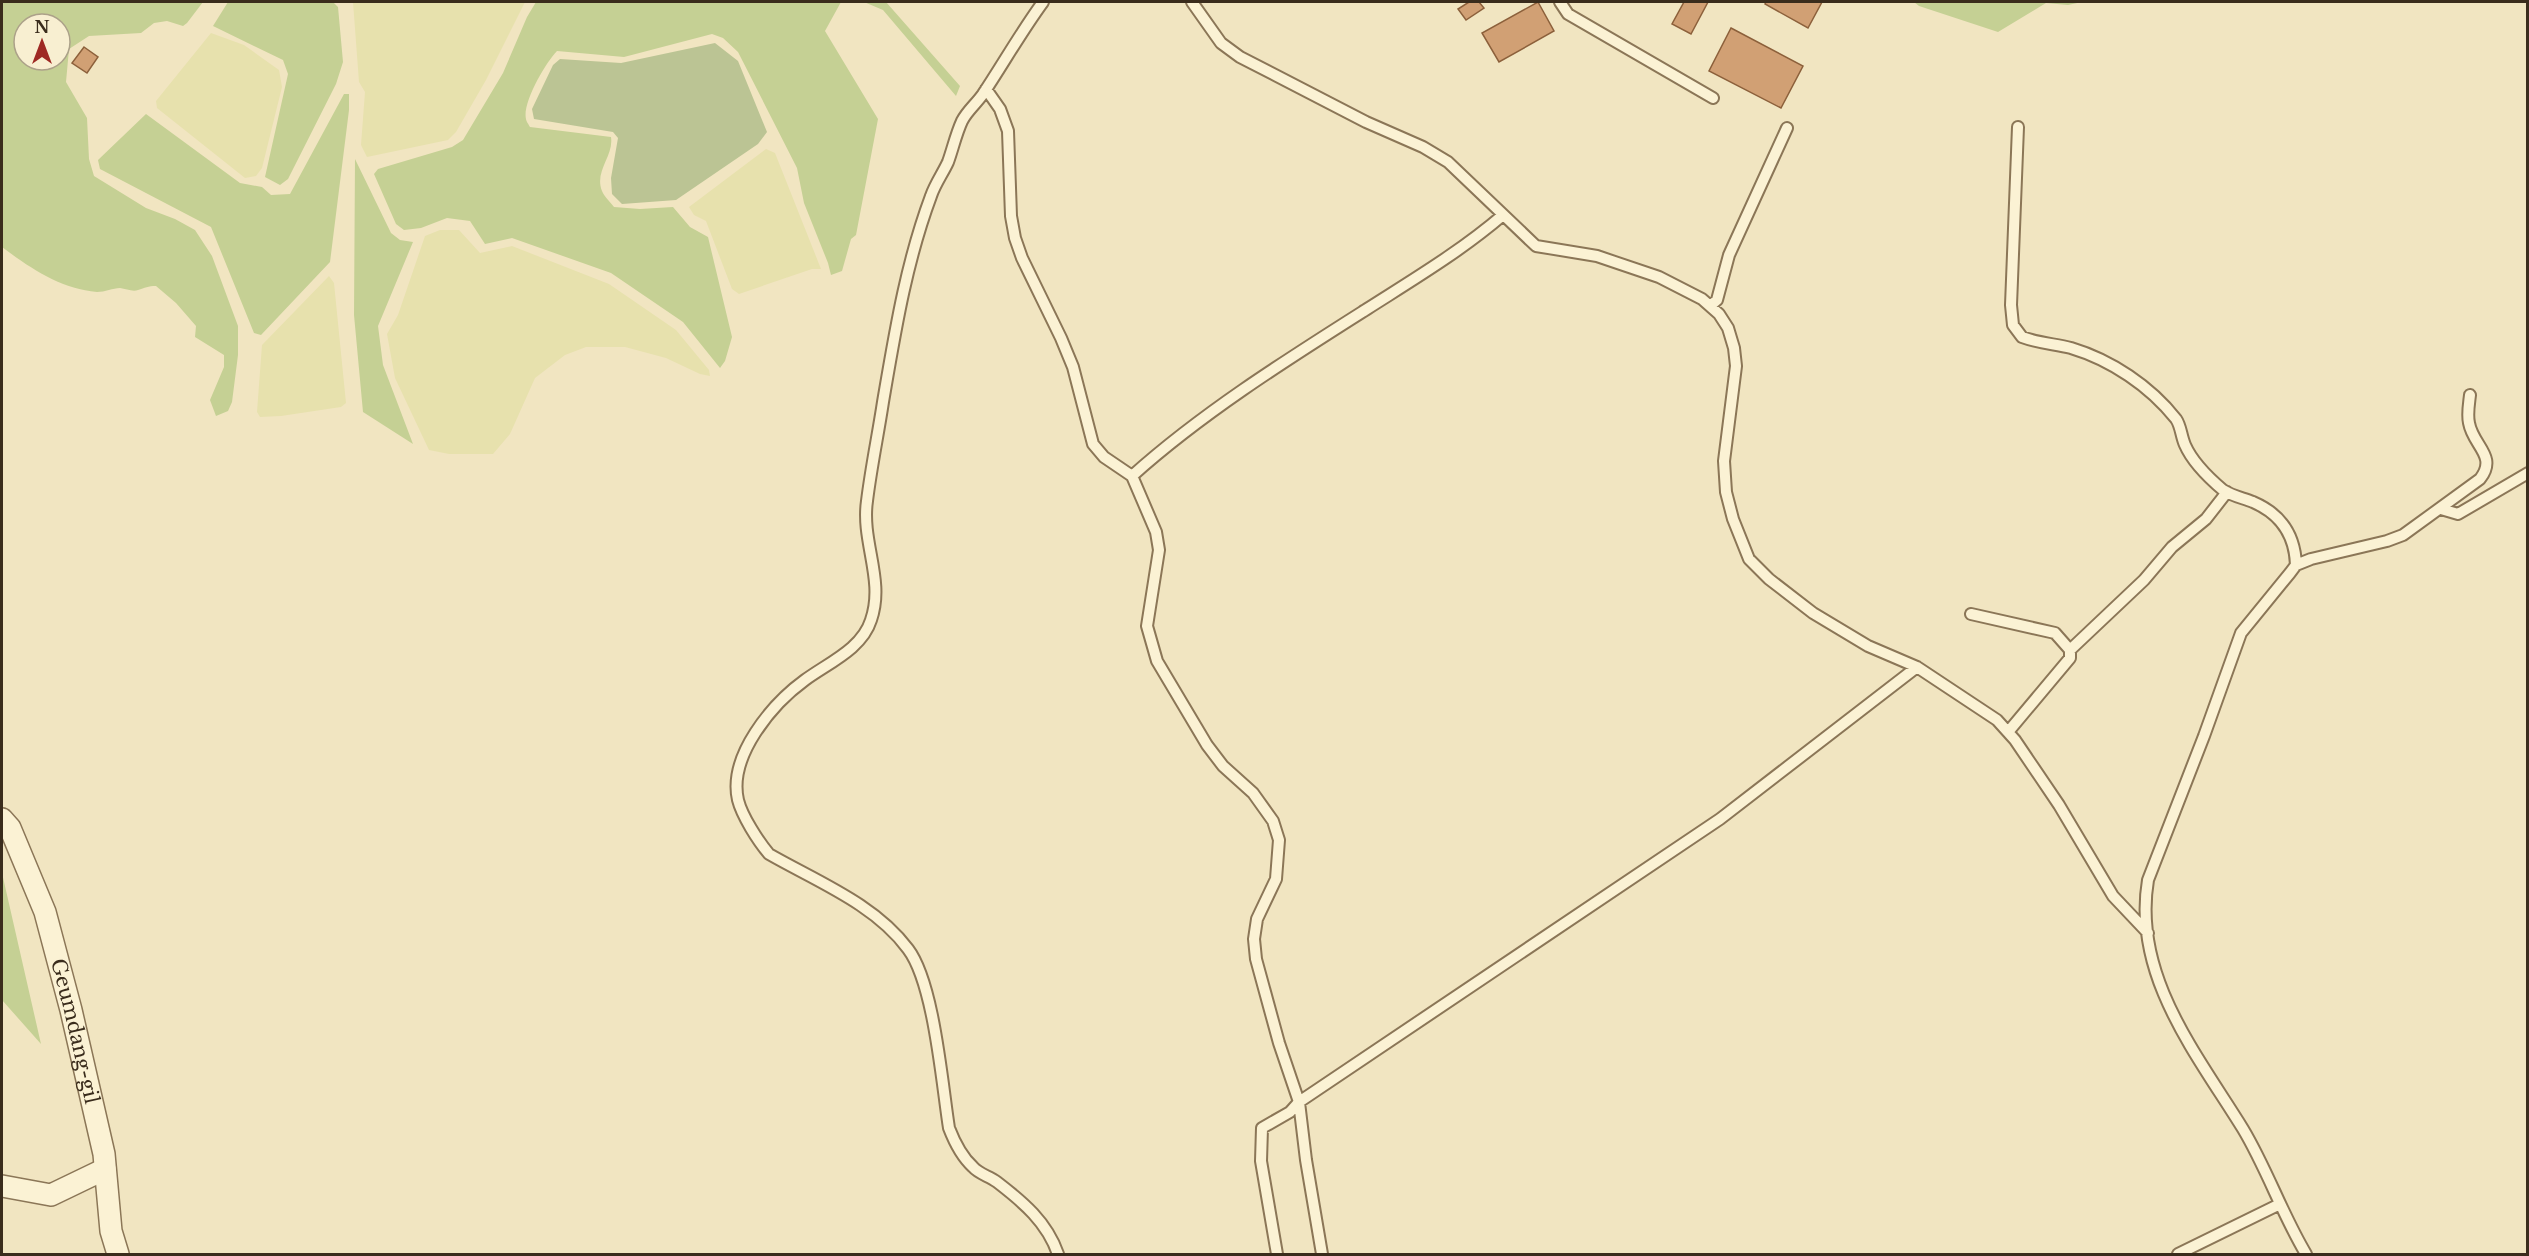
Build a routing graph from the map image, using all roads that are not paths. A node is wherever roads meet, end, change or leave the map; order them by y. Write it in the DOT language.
graph roads {
  1 [pos="1043,2"];
  2 [pos="1192,2"];
  3 [pos="1560,2"];
  4 [pos="986,89"];
  5 [pos="1713,98"];
  6 [pos="2018,127"];
  7 [pos="1786,128"];
  8 [pos="1503,215"];
  9 [pos="1710,306"];
  10 [pos="2470,395"];
  11 [pos="2528,473"];
  12 [pos="1132,476"];
  13 [pos="2227,492"];
  14 [pos="2441,509"];
  15 [pos="2296,565"];
  16 [pos="1971,614"];
  17 [pos="2070,650"];
  18 [pos="1917,667"];
  19 [pos="2008,732"];
  20 [pos="2,819"];
  21 [pos="2148,933"];
  22 [pos="1299,1102"];
  23 [pos="105,1169"];
  24 [pos="2,1186"];
  25 [pos="2280,1204"];
  26 [pos="118,1254"];
  27 [pos="1058,1254"];
  28 [pos="1277,1254"];
  29 [pos="1322,1254"];
  30 [pos="2178,1254"];
  31 [pos="2306,1254"];
  1 -- 4 [label="lane"];
  2 -- 8 [label="lane"];
  3 -- 5 [label="lane"];
  4 -- 12 [label="lane"];
  4 -- 27 [label="lane"];
  6 -- 13 [label="lane"];
  7 -- 9 [label="lane"];
  8 -- 9 [label="lane"];
  8 -- 12 [label="lane"];
  9 -- 18 [label="lane"];
  10 -- 14 [label="lane"];
  11 -- 14 [label="lane"];
  12 -- 22 [label="lane"];
  13 -- 15 [label="lane"];
  13 -- 17 [label="lane"];
  14 -- 15 [label="lane"];
  15 -- 21 [label="lane"];
  16 -- 17 [label="lane"];
  17 -- 19 [label="lane"];
  18 -- 19 [label="lane"];
  18 -- 22 [label="lane"];
  19 -- 21 [label="lane"];
  20 -- 23 [label="street, Geumdang-gil"];
  21 -- 25 [label="lane"];
  22 -- 28 [label="lane"];
  22 -- 29 [label="lane"];
  23 -- 24 [label="street"];
  23 -- 26 [label="street, Geumdang-gil"];
  25 -- 30 [label="lane"];
  25 -- 31 [label="lane"];
}
